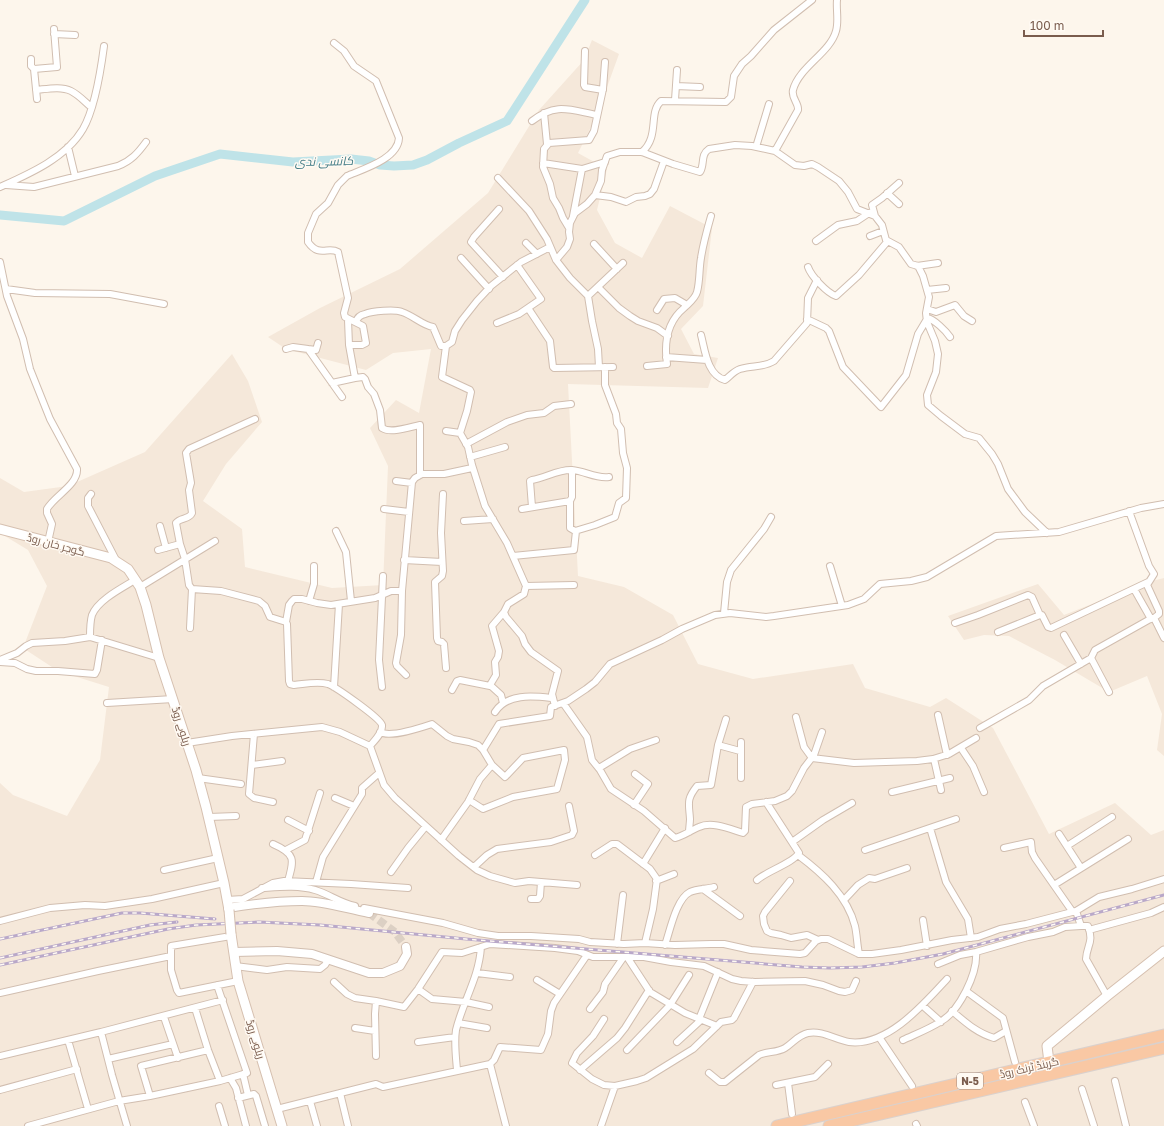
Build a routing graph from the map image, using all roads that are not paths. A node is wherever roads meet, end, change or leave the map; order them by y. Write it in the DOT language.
graph roads {
  1 [pos="812,0"];
  2 [pos="837,0"];
  3 [pos="75,35"];
  4 [pos="334,43"];
  5 [pos="104,46"];
  6 [pos="585,51"];
  7 [pos="31,59"];
  8 [pos="605,62"];
  9 [pos="34,69"];
  10 [pos="677,70"];
  11 [pos="676,86"];
  12 [pos="700,87"];
  13 [pos="36,90"];
  14 [pos="603,90"];
  15 [pos="37,99"];
  16 [pos="675,100"];
  17 [pos="769,104"];
  18 [pos="91,107"];
  19 [pos="544,112"];
  20 [pos="597,115"];
  21 [pos="532,121"];
  22 [pos="146,142"];
  23 [pos="547,144"];
  24 [pos="68,147"];
  25 [pos="756,147"];
  26 [pos="775,151"];
  27 [pos="642,152"];
  28 [pos="664,161"];
  29 [pos="605,162"];
  30 [pos="543,163"];
  31 [pos="582,169"];
  32 [pos="75,176"];
  33 [pos="498,178"];
  34 [pos="899,183"];
  35 [pos="2,186"];
  36 [pos="887,193"];
  37 [pos="595,195"];
  38 [pos="899,204"];
  39 [pos="499,209"];
  40 [pos="872,215"];
  41 [pos="710,216"];
  42 [pos="573,218"];
  43 [pos="570,228"];
  44 [pos="883,231"];
  45 [pos="870,236"];
  46 [pos="816,241"];
  47 [pos="888,242"];
  48 [pos="526,243"];
  49 [pos="594,244"];
  50 [pos="550,247"];
  51 [pos="537,254"];
  52 [pos="461,258"];
  53 [pos="556,260"];
  54 [pos="0,262"];
  55 [pos="623,263"];
  56 [pos="938,263"];
  57 [pos="517,265"];
  58 [pos="917,266"];
  59 [pos="808,267"];
  60 [pos="617,269"];
  61 [pos="503,277"];
  62 [pos="817,280"];
  63 [pos="598,287"];
  64 [pos="489,288"];
  65 [pos="946,288"];
  66 [pos="6,289"];
  67 [pos="927,290"];
  68 [pos="588,296"];
  69 [pos="164,304"];
  70 [pos="687,305"];
  71 [pos="528,308"];
  72 [pos="927,309"];
  73 [pos="657,310"];
  74 [pos="927,318"];
  75 [pos="807,319"];
  76 [pos="348,320"];
  77 [pos="972,321"];
  78 [pos="356,322"];
  79 [pos="497,323"];
  80 [pos="701,335"];
  81 [pos="668,336"];
  82 [pos="950,337"];
  83 [pos="318,343"];
  84 [pos="349,345"];
  85 [pos="446,346"];
  86 [pos="286,348"];
  87 [pos="308,349"];
  88 [pos="666,357"];
  89 [pos="707,360"];
  90 [pos="647,366"];
  91 [pos="602,367"];
  92 [pos="613,367"];
  93 [pos="355,378"];
  94 [pos="332,383"];
  95 [pos="342,397"];
  96 [pos="571,404"];
  97 [pos="255,419"];
  98 [pos="446,431"];
  99 [pos="460,433"];
  100 [pos="466,444"];
  101 [pos="505,447"];
  102 [pos="470,457"];
  103 [pos="472,468"];
  104 [pos="572,470"];
  105 [pos="420,475"];
  106 [pos="609,477"];
  107 [pos="396,481"];
  108 [pos="412,483"];
  109 [pos="91,494"];
  110 [pos="443,494"];
  111 [pos="570,501"];
  112 [pos="1164,504"];
  113 [pos="532,507"];
  114 [pos="384,509"];
  115 [pos="522,509"];
  116 [pos="1129,511"];
  117 [pos="409,512"];
  118 [pos="771,517"];
  119 [pos="493,519"];
  120 [pos="464,521"];
  121 [pos="160,526"];
  122 [pos="0,529"];
  123 [pos="336,531"];
  124 [pos="576,531"];
  125 [pos="1047,533"];
  126 [pos="215,541"];
  127 [pos="48,542"];
  128 [pos="180,544"];
  129 [pos="166,548"];
  130 [pos="158,550"];
  131 [pos="512,556"];
  132 [pos="185,559"];
  133 [pos="114,560"];
  134 [pos="404,560"];
  135 [pos="442,562"];
  136 [pos="314,566"];
  137 [pos="830,566"];
  138 [pos="383,576"];
  139 [pos="1148,582"];
  140 [pos="138,583"];
  141 [pos="574,585"];
  142 [pos="526,586"];
  143 [pos="192,589"];
  144 [pos="1134,589"];
  145 [pos="402,591"];
  146 [pos="383,594"];
  147 [pos="309,601"];
  148 [pos="351,601"];
  149 [pos="339,604"];
  150 [pos="842,606"];
  151 [pos="504,612"];
  152 [pos="724,613"];
  153 [pos="1040,615"];
  154 [pos="1152,619"];
  155 [pos="286,622"];
  156 [pos="955,623"];
  157 [pos="190,628"];
  158 [pos="998,632"];
  159 [pos="1064,635"];
  160 [pos="90,637"];
  161 [pos="1164,638"];
  162 [pos="102,640"];
  163 [pos="160,658"];
  164 [pos="1091,658"];
  165 [pos="0,661"];
  166 [pos="1081,664"];
  167 [pos="446,668"];
  168 [pos="406,675"];
  169 [pos="490,686"];
  170 [pos="334,687"];
  171 [pos="382,687"];
  172 [pos="452,690"];
  173 [pos="1109,692"];
  174 [pos="552,698"];
  175 [pos="172,699"];
  176 [pos="107,703"];
  177 [pos="503,703"];
  178 [pos="563,703"];
  179 [pos="555,706"];
  180 [pos="495,712"];
  181 [pos="938,716"];
  182 [pos="796,717"];
  183 [pos="726,719"];
  184 [pos="980,728"];
  185 [pos="380,732"];
  186 [pos="822,732"];
  187 [pos="254,734"];
  188 [pos="976,738"];
  189 [pos="656,740"];
  190 [pos="741,742"];
  191 [pos="187,743"];
  192 [pos="718,745"];
  193 [pos="370,746"];
  194 [pos="961,748"];
  195 [pos="483,750"];
  196 [pos="740,751"];
  197 [pos="946,755"];
  198 [pos="812,758"];
  199 [pos="934,758"];
  200 [pos="282,761"];
  201 [pos="252,765"];
  202 [pos="492,765"];
  203 [pos="599,768"];
  204 [pos="379,773"];
  205 [pos="635,774"];
  206 [pos="198,778"];
  207 [pos="741,778"];
  208 [pos="950,778"];
  209 [pos="938,781"];
  210 [pos="241,784"];
  211 [pos="941,790"];
  212 [pos="892,792"];
  213 [pos="984,792"];
  214 [pos="320,793"];
  215 [pos="335,798"];
  216 [pos="469,800"];
  217 [pos="273,802"];
  218 [pos="766,802"];
  219 [pos="852,803"];
  220 [pos="634,805"];
  221 [pos="354,806"];
  222 [pos="570,806"];
  223 [pos="236,816"];
  224 [pos="209,817"];
  225 [pos="1112,817"];
  226 [pos="956,819"];
  227 [pos="288,820"];
  228 [pos="426,826"];
  229 [pos="665,828"];
  230 [pos="930,828"];
  231 [pos="309,831"];
  232 [pos="689,832"];
  233 [pos="1059,834"];
  234 [pos="1128,839"];
  235 [pos="441,840"];
  236 [pos="792,842"];
  237 [pos="273,844"];
  238 [pos="1067,846"];
  239 [pos="1004,848"];
  240 [pos="286,850"];
  241 [pos="865,850"];
  242 [pos="595,855"];
  243 [pos="798,855"];
  244 [pos="218,858"];
  245 [pos="643,864"];
  246 [pos="474,867"];
  247 [pos="908,868"];
  248 [pos="1081,868"];
  249 [pos="164,870"];
  250 [pos="391,872"];
  251 [pos="674,874"];
  252 [pos="1164,879"];
  253 [pos="757,880"];
  254 [pos="288,881"];
  255 [pos="656,881"];
  256 [pos="790,881"];
  257 [pos="316,882"];
  258 [pos="541,882"];
  259 [pos="224,883"];
  260 [pos="577,885"];
  261 [pos="1054,885"];
  262 [pos="714,887"];
  263 [pos="262,888"];
  264 [pos="408,888"];
  265 [pos="703,890"];
  266 [pos="624,895"];
  267 [pos="531,899"];
  268 [pos="844,900"];
  269 [pos="228,906"];
  270 [pos="1164,907"];
  271 [pos="1074,911"];
  272 [pos="369,913"];
  273 [pos="740,916"];
  274 [pos="923,920"];
  275 [pos="0,921"];
  276 [pos="1081,926"];
  277 [pos="1089,930"];
  278 [pos="231,935"];
  279 [pos="971,938"];
  280 [pos="818,940"];
  281 [pos="617,944"];
  282 [pos="645,944"];
  283 [pos="665,945"];
  284 [pos="927,946"];
  285 [pos="406,947"];
  286 [pos="481,947"];
  287 [pos="1164,951"];
  288 [pos="234,952"];
  289 [pos="976,952"];
  290 [pos="859,954"];
  291 [pos="587,955"];
  292 [pos="171,956"];
  293 [pos="625,957"];
  294 [pos="328,960"];
  295 [pos="938,964"];
  296 [pos="235,966"];
  297 [pos="718,972"];
  298 [pos="477,973"];
  299 [pos="689,975"];
  300 [pos="510,977"];
  301 [pos="947,979"];
  302 [pos="537,980"];
  303 [pos="238,981"];
  304 [pos="856,981"];
  305 [pos="334,982"];
  306 [pos="753,982"];
  307 [pos="217,985"];
  308 [pos="418,990"];
  309 [pos="648,990"];
  310 [pos="966,991"];
  311 [pos="0,993"];
  312 [pos="560,994"];
  313 [pos="1106,996"];
  314 [pos="223,1000"];
  315 [pos="376,1000"];
  316 [pos="466,1002"];
  317 [pos="670,1005"];
  318 [pos="923,1006"];
  319 [pos="489,1007"];
  320 [pos="195,1008"];
  321 [pos="590,1009"];
  322 [pos="952,1011"];
  323 [pos="164,1017"];
  324 [pos="604,1019"];
  325 [pos="700,1019"];
  326 [pos="941,1022"];
  327 [pos="458,1023"];
  328 [pos="717,1026"];
  329 [pos="355,1028"];
  330 [pos="487,1028"];
  331 [pos="375,1031"];
  332 [pos="1006,1031"];
  333 [pos="101,1032"];
  334 [pos="1164,1035"];
  335 [pos="455,1037"];
  336 [pos="879,1037"];
  337 [pos="68,1040"];
  338 [pos="903,1040"];
  339 [pos="418,1042"];
  340 [pos="678,1042"];
  341 [pos="173,1044"];
  342 [pos="1164,1048"];
  343 [pos="208,1050"];
  344 [pos="627,1050"];
  345 [pos="138,1053"];
  346 [pos="0,1056"];
  347 [pos="376,1056"];
  348 [pos="178,1058"];
  349 [pos="108,1059"];
  350 [pos="1015,1062"];
  351 [pos="1049,1062"];
  352 [pos="490,1064"];
  353 [pos="828,1064"];
  354 [pos="141,1066"];
  355 [pos="77,1069"];
  356 [pos="457,1070"];
  357 [pos="580,1070"];
  358 [pos="709,1073"];
  359 [pos="242,1074"];
  360 [pos="230,1078"];
  361 [pos="220,1081"];
  362 [pos="788,1082"];
  363 [pos="1115,1082"];
  364 [pos="776,1085"];
  365 [pos="616,1086"];
  366 [pos="912,1086"];
  367 [pos="1082,1089"];
  368 [pos="0,1090"];
  369 [pos="340,1093"];
  370 [pos="248,1095"];
  371 [pos="150,1096"];
  372 [pos="238,1098"];
  373 [pos="310,1101"];
  374 [pos="120,1102"];
  375 [pos="1024,1102"];
  376 [pos="219,1106"];
  377 [pos="276,1109"];
  378 [pos="88,1110"];
  379 [pos="792,1114"];
  380 [pos="28,1126"];
  381 [pos="127,1126"];
  382 [pos="225,1126"];
  383 [pos="246,1126"];
  384 [pos="265,1126"];
  385 [pos="282,1126"];
  386 [pos="317,1126"];
  387 [pos="348,1126"];
  388 [pos="506,1126"];
  389 [pos="601,1126"];
  390 [pos="777,1126"];
  391 [pos="828,1126"];
  392 [pos="1034,1126"];
  393 [pos="1094,1126"];
  394 [pos="1126,1126"];
  1 -- 16 [label="street"];
  2 -- 26 [label="street"];
  3 -- 9 [label="street"];
  4 -- 76 [label="street"];
  5 -- 18 [label="street"];
  6 -- 14 [label="street"];
  7 -- 9 [label="street"];
  8 -- 14 [label="street"];
  9 -- 13 [label="street"];
  10 -- 11 [label="street"];
  11 -- 12 [label="street"];
  11 -- 16 [label="street"];
  13 -- 15 [label="street"];
  13 -- 18 [label="street"];
  14 -- 20 [label="street"];
  16 -- 27 [label="street"];
  17 -- 25 [label="street"];
  18 -- 24 [label="street"];
  19 -- 20 [label="street"];
  19 -- 21 [label="street"];
  19 -- 23 [label="street"];
  20 -- 23 [label="street"];
  22 -- 32 [label="street"];
  23 -- 30 [label="street"];
  24 -- 32 [label="street"];
  24 -- 35 [label="street"];
  25 -- 26 [label="street"];
  25 -- 28 [label="street"];
  26 -- 40 [label="street"];
  27 -- 28 [label="street"];
  27 -- 29 [label="street"];
  28 -- 37 [label="street"];
  29 -- 31 [label="street"];
  29 -- 37 [label="street"];
  30 -- 31 [label="street"];
  30 -- 43 [label="street"];
  31 -- 42 [label="street"];
  32 -- 35 [label="street"];
  33 -- 50 [label="street"];
  34 -- 36 [label="street"];
  36 -- 38 [label="street"];
  36 -- 40 [label="street"];
  37 -- 42 [label="street"];
  39 -- 61 [label="street"];
  40 -- 44 [label="street"];
  40 -- 46 [label="street"];
  41 -- 70 [label="street"];
  42 -- 43 [label="street"];
  43 -- 53 [label="street"];
  44 -- 45 [label="street"];
  44 -- 47 [label="street"];
  47 -- 58 [label="street"];
  47 -- 62 [label="street"];
  48 -- 51 [label="street"];
  49 -- 60 [label="street"];
  50 -- 51 [label="street"];
  50 -- 53 [label="street"];
  51 -- 57 [label="street"];
  52 -- 64 [label="street"];
  53 -- 68 [label="street"];
  54 -- 66 [label="street"];
  55 -- 60 [label="street"];
  56 -- 58 [label="street"];
  57 -- 61 [label="street"];
  57 -- 71 [label="street"];
  58 -- 67 [label="street"];
  59 -- 62 [label="street"];
  60 -- 63 [label="street"];
  61 -- 64 [label="street"];
  62 -- 75 [label="street"];
  63 -- 68 [label="street"];
  63 -- 81 [label="street"];
  64 -- 85 [label="street"];
  65 -- 67 [label="street"];
  66 -- 69 [label="street"];
  66 -- 127 [label="street"];
  67 -- 72 [label="street"];
  68 -- 91 [label="street"];
  70 -- 73 [label="street"];
  70 -- 81 [label="street"];
  71 -- 79 [label="street"];
  71 -- 91 [label="street"];
  72 -- 74 [label="street"];
  72 -- 77 [label="street"];
  74 -- 75 [label="street"];
  74 -- 82 [label="street"];
  74 -- 125 [label="street"];
  75 -- 89 [label="street"];
  76 -- 78 [label="street"];
  76 -- 84 [label="street"];
  78 -- 84 [label="street"];
  78 -- 85 [label="street"];
  80 -- 89 [label="street"];
  81 -- 88 [label="street"];
  83 -- 87 [label="street"];
  84 -- 93 [label="street"];
  85 -- 99 [label="street"];
  86 -- 87 [label="street"];
  87 -- 94 [label="street"];
  88 -- 89 [label="street"];
  88 -- 90 [label="street"];
  91 -- 92 [label="street"];
  91 -- 124 [label="street"];
  93 -- 94 [label="street"];
  93 -- 105 [label="street"];
  94 -- 95 [label="street"];
  96 -- 100 [label="street"];
  97 -- 128 [label="street"];
  98 -- 99 [label="street"];
  99 -- 100 [label="street"];
  100 -- 102 [label="street"];
  101 -- 102 [label="street"];
  102 -- 103 [label="street"];
  103 -- 105 [label="street"];
  103 -- 119 [label="street"];
  104 -- 106 [label="street"];
  104 -- 111 [label="street"];
  104 -- 113 [label="street"];
  105 -- 108 [label="street"];
  107 -- 108 [label="street"];
  108 -- 117 [label="street"];
  109 -- 133 [label="street"];
  110 -- 135 [label="street"];
  111 -- 113 [label="street"];
  111 -- 124 [label="street"];
  112 -- 116 [label="street"];
  113 -- 115 [label="street"];
  114 -- 117 [label="street"];
  116 -- 125 [label="street"];
  116 -- 139 [label="street"];
  117 -- 134 [label="street"];
  118 -- 152 [label="street"];
  119 -- 120 [label="street"];
  119 -- 131 [label="street"];
  121 -- 129 [label="street"];
  122 -- 127 [label="main road, گوجر خان روڈ"];
  123 -- 148 [label="street"];
  124 -- 131 [label="street"];
  125 -- 150 [label="street"];
  126 -- 132 [label="street"];
  127 -- 133 [label="main road, گوجر خان روڈ"];
  128 -- 129 [label="street"];
  128 -- 132 [label="street"];
  129 -- 130 [label="street"];
  131 -- 142 [label="street"];
  132 -- 140 [label="street"];
  132 -- 143 [label="street"];
  133 -- 140 [label="main road, ریلوے روڈ"];
  134 -- 135 [label="street"];
  134 -- 145 [label="street"];
  135 -- 167 [label="street"];
  136 -- 147 [label="street"];
  137 -- 150 [label="street"];
  138 -- 146 [label="street"];
  139 -- 144 [label="street"];
  139 -- 154 [label="street"];
  140 -- 160 [label="street"];
  140 -- 163 [label="main road, ریلوے روڈ"];
  141 -- 142 [label="street"];
  142 -- 151 [label="street"];
  143 -- 155 [label="street"];
  143 -- 157 [label="street"];
  144 -- 153 [label="street"];
  144 -- 154 [label="street"];
  145 -- 146 [label="street"];
  145 -- 168 [label="street"];
  146 -- 148 [label="street"];
  146 -- 171 [label="street"];
  147 -- 149 [label="street"];
  147 -- 155 [label="street"];
  148 -- 149 [label="street"];
  149 -- 170 [label="street"];
  150 -- 152 [label="street"];
  151 -- 169 [label="street"];
  151 -- 174 [label="street"];
  152 -- 178 [label="street"];
  153 -- 156 [label="street"];
  153 -- 158 [label="street"];
  154 -- 161 [label="street"];
  154 -- 164 [label="street"];
  155 -- 170 [label="street"];
  159 -- 166 [label="street"];
  160 -- 162 [label="street"];
  160 -- 165 [label="street"];
  162 -- 163 [label="street"];
  162 -- 165 [label="street"];
  163 -- 175 [label="main road, ریلوے روڈ"];
  164 -- 166 [label="street"];
  164 -- 173 [label="street"];
  166 -- 184 [label="street"];
  169 -- 172 [label="street"];
  169 -- 177 [label="street"];
  170 -- 185 [label="street"];
  174 -- 177 [label="street"];
  174 -- 179 [label="street"];
  175 -- 176 [label="street"];
  175 -- 191 [label="main road, ریلوے روڈ"];
  177 -- 180 [label="street"];
  178 -- 179 [label="street"];
  178 -- 203 [label="street"];
  179 -- 195 [label="street"];
  181 -- 197 [label="street"];
  182 -- 198 [label="street"];
  183 -- 192 [label="street"];
  185 -- 193 [label="street"];
  185 -- 195 [label="street"];
  186 -- 198 [label="street"];
  187 -- 191 [label="street"];
  187 -- 193 [label="street"];
  187 -- 201 [label="street"];
  188 -- 194 [label="street"];
  189 -- 203 [label="street"];
  190 -- 196 [label="street"];
  191 -- 206 [label="main road, ریلوے روڈ"];
  192 -- 196 [label="street"];
  192 -- 232 [label="street"];
  193 -- 204 [label="street"];
  194 -- 197 [label="street"];
  194 -- 213 [label="street"];
  195 -- 202 [label="street"];
  196 -- 207 [label="street"];
  197 -- 199 [label="street"];
  198 -- 199 [label="street"];
  198 -- 218 [label="street"];
  199 -- 209 [label="street"];
  200 -- 201 [label="street"];
  201 -- 217 [label="street"];
  202 -- 216 [label="street"];
  202 -- 216 [label="street"];
  203 -- 220 [label="street"];
  204 -- 221 [label="street"];
  204 -- 228 [label="street"];
  205 -- 220 [label="street"];
  206 -- 210 [label="street"];
  206 -- 224 [label="main road, ریلوے روڈ"];
  208 -- 209 [label="street"];
  209 -- 211 [label="street"];
  209 -- 212 [label="street"];
  214 -- 231 [label="street"];
  215 -- 221 [label="street"];
  216 -- 235 [label="street"];
  218 -- 232 [label="street"];
  218 -- 236 [label="street"];
  219 -- 236 [label="street"];
  220 -- 229 [label="street"];
  221 -- 257 [label="street"];
  222 -- 246 [label="street"];
  223 -- 224 [label="street"];
  224 -- 244 [label="main road, ریلوے روڈ"];
  225 -- 238 [label="street"];
  226 -- 230 [label="street"];
  227 -- 231 [label="street"];
  228 -- 235 [label="street"];
  228 -- 250 [label="street"];
  229 -- 232 [label="street"];
  229 -- 245 [label="street"];
  230 -- 241 [label="street"];
  230 -- 279 [label="street"];
  231 -- 240 [label="street"];
  233 -- 238 [label="street"];
  234 -- 248 [label="street"];
  235 -- 246 [label="street"];
  236 -- 243 [label="street"];
  237 -- 240 [label="street"];
  238 -- 248 [label="street"];
  239 -- 261 [label="street"];
  240 -- 254 [label="street"];
  242 -- 245 [label="street"];
  243 -- 253 [label="street"];
  243 -- 268 [label="street"];
  244 -- 249 [label="street"];
  244 -- 259 [label="main road, ریلوے روڈ"];
  245 -- 255 [label="street"];
  246 -- 258 [label="street"];
  247 -- 268 [label="street"];
  248 -- 261 [label="street"];
  251 -- 255 [label="street"];
  252 -- 271 [label="street"];
  254 -- 257 [label="street"];
  254 -- 263 [label="street"];
  255 -- 282 [label="street"];
  256 -- 280 [label="street"];
  257 -- 264 [label="street"];
  258 -- 260 [label="street"];
  258 -- 267 [label="street"];
  259 -- 269 [label="main road, ریلوے روڈ"];
  259 -- 275 [label="street"];
  261 -- 271 [label="street"];
  262 -- 265 [label="street"];
  263 -- 269 [label="street"];
  263 -- 281 [label="street"];
  265 -- 273 [label="street"];
  265 -- 283 [label="street"];
  266 -- 281 [label="street"];
  268 -- 290 [label="street"];
  269 -- 272 [label="street"];
  269 -- 278 [label="main road, ریلوے روڈ, bridge"];
  270 -- 277 [label="street"];
  271 -- 276 [label="street"];
  271 -- 279 [label="street"];
  274 -- 284 [label="street"];
  276 -- 277 [label="street"];
  276 -- 289 [label="street"];
  277 -- 313 [label="street"];
  278 -- 288 [label="main road, ریلوے روڈ"];
  278 -- 292 [label="street"];
  279 -- 284 [label="street"];
  280 -- 283 [label="street"];
  280 -- 290 [label="street"];
  281 -- 282 [label="street"];
  282 -- 283 [label="street"];
  284 -- 290 [label="street"];
  285 -- 294 [label="street"];
  286 -- 291 [label="street"];
  286 -- 298 [label="street"];
  286 -- 308 [label="street"];
  287 -- 313 [label="main road"];
  288 -- 294 [label="street"];
  288 -- 296 [label="main road, ریلوے روڈ"];
  289 -- 295 [label="street"];
  289 -- 310 [label="street"];
  291 -- 293 [label="street"];
  291 -- 312 [label="street"];
  292 -- 307 [label="street"];
  292 -- 311 [label="street"];
  293 -- 297 [label="street"];
  293 -- 309 [label="street"];
  293 -- 321 [label="street"];
  294 -- 296 [label="street"];
  296 -- 303 [label="main road, ریلوے روڈ"];
  297 -- 306 [label="street"];
  297 -- 325 [label="street"];
  298 -- 300 [label="street"];
  298 -- 316 [label="street"];
  299 -- 317 [label="street"];
  301 -- 318 [label="street"];
  302 -- 312 [label="street"];
  303 -- 307 [label="street"];
  303 -- 377 [label="main road, ریلوے روڈ"];
  304 -- 306 [label="street"];
  305 -- 315 [label="street"];
  306 -- 328 [label="street"];
  307 -- 314 [label="street"];
  308 -- 315 [label="street"];
  308 -- 316 [label="street"];
  309 -- 317 [label="street"];
  309 -- 357 [label="street"];
  310 -- 322 [label="street"];
  310 -- 332 [label="street"];
  312 -- 352 [label="street"];
  313 -- 351 [label="main road"];
  314 -- 320 [label="street"];
  314 -- 359 [label="street"];
  315 -- 331 [label="street"];
  316 -- 319 [label="street"];
  316 -- 327 [label="street"];
  317 -- 325 [label="street"];
  317 -- 344 [label="street"];
  318 -- 326 [label="street"];
  318 -- 336 [label="street"];
  320 -- 323 [label="street"];
  320 -- 343 [label="street"];
  322 -- 326 [label="street"];
  322 -- 332 [label="street"];
  323 -- 333 [label="street"];
  323 -- 341 [label="street"];
  324 -- 357 [label="street"];
  325 -- 328 [label="street"];
  325 -- 340 [label="street"];
  326 -- 338 [label="street"];
  327 -- 330 [label="street"];
  327 -- 335 [label="street"];
  328 -- 365 [label="street"];
  329 -- 331 [label="street"];
  331 -- 347 [label="street"];
  332 -- 350 [label="street"];
  333 -- 337 [label="street"];
  333 -- 349 [label="street"];
  334 -- 351 [label="highway, گرینڈ ٹرنک روڈ / N-5"];
  335 -- 339 [label="street"];
  335 -- 356 [label="street"];
  336 -- 358 [label="street"];
  336 -- 366 [label="street"];
  337 -- 346 [label="street"];
  337 -- 355 [label="street"];
  341 -- 345 [label="street"];
  341 -- 348 [label="street"];
  342 -- 391 [label="highway, گرینڈ ٹرنک روڈ / N-5"];
  343 -- 348 [label="street"];
  343 -- 361 [label="street"];
  345 -- 349 [label="street"];
  345 -- 354 [label="street"];
  348 -- 354 [label="street"];
  349 -- 374 [label="street"];
  351 -- 390 [label="highway, گرینڈ ٹرنک روڈ / N-5"];
  352 -- 356 [label="street"];
  352 -- 388 [label="street"];
  353 -- 362 [label="street"];
  354 -- 371 [label="street"];
  355 -- 368 [label="street"];
  355 -- 378 [label="street"];
  356 -- 369 [label="street"];
  357 -- 365 [label="street"];
  359 -- 360 [label="street"];
  359 -- 370 [label="street"];
  360 -- 361 [label="street"];
  360 -- 372 [label="street"];
  361 -- 371 [label="street"];
  362 -- 364 [label="street"];
  362 -- 379 [label="street"];
  363 -- 394 [label="street"];
  365 -- 389 [label="street"];
  367 -- 393 [label="street"];
  369 -- 373 [label="street"];
  369 -- 387 [label="street"];
  370 -- 372 [label="street"];
  370 -- 384 [label="street"];
  371 -- 374 [label="street"];
  372 -- 383 [label="street"];
  373 -- 377 [label="street"];
  373 -- 386 [label="street"];
  374 -- 378 [label="street"];
  374 -- 381 [label="street"];
  375 -- 392 [label="street"];
  376 -- 382 [label="street"];
  377 -- 385 [label="main road, ریلوے روڈ"];
  378 -- 380 [label="street"];
}
